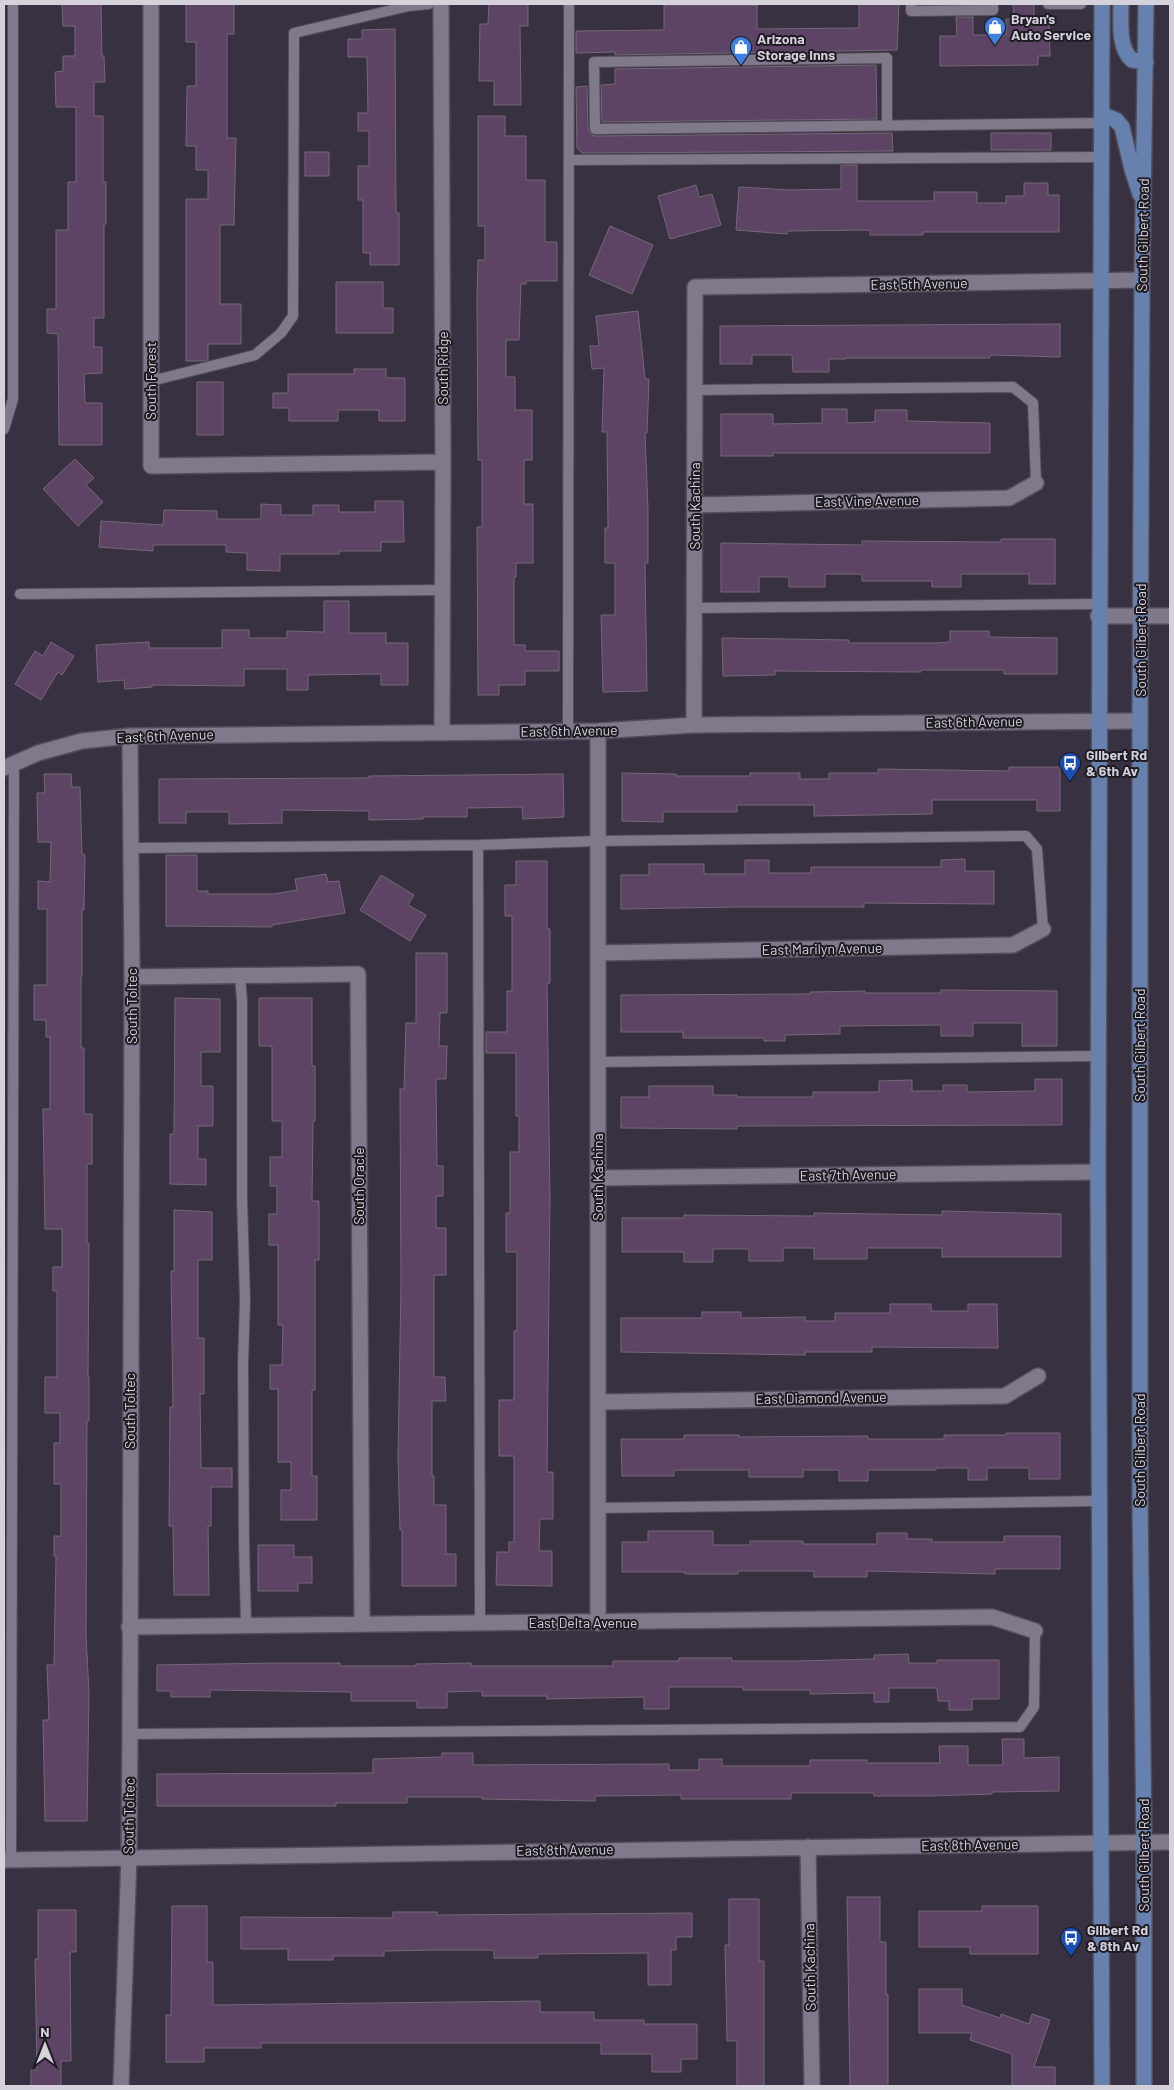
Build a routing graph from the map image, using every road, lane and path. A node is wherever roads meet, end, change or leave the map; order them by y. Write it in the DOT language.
graph roads {
  1 [pos="13,4"];
  2 [pos="151,4"];
  3 [pos="428,4"];
  4 [pos="441,4"];
  5 [pos="569,4"];
  6 [pos="911,4"];
  7 [pos="993,4"];
  8 [pos="1048,4"];
  9 [pos="1081,4"];
  10 [pos="1102,4"];
  11 [pos="1121,4"];
  12 [pos="1146,4"];
  13 [pos="948,7"];
  14 [pos="1146,62"];
  15 [pos="1103,119"];
  16 [pos="887,126"];
  17 [pos="1102,157"];
  18 [pos="569,160"];
  19 [pos="1144,205"];
  20 [pos="1142,280"];
  21 [pos="1101,282"];
  22 [pos="696,287"];
  23 [pos="151,380"];
  24 [pos="695,390"];
  25 [pos="4,429"];
  26 [pos="444,462"];
  27 [pos="1036,483"];
  28 [pos="694,505"];
  29 [pos="443,590"];
  30 [pos="20,594"];
  31 [pos="696,608"];
  32 [pos="1098,610"];
  33 [pos="1141,616"];
  34 [pos="1170,616"];
  35 [pos="1098,721"];
  36 [pos="1140,721"];
  37 [pos="694,725"];
  38 [pos="598,731"];
  39 [pos="568,732"];
  40 [pos="442,733"];
  41 [pos="130,736"];
  42 [pos="9,766"];
  43 [pos="598,841"];
  44 [pos="478,845"];
  45 [pos="131,848"];
  46 [pos="1042,929"];
  47 [pos="598,954"];
  48 [pos="240,976"];
  49 [pos="132,977"];
  50 [pos="1098,1056"];
  51 [pos="598,1062"];
  52 [pos="1098,1172"];
  53 [pos="598,1178"];
  54 [pos="1038,1376"];
  55 [pos="599,1402"];
  56 [pos="1099,1501"];
  57 [pos="598,1508"];
  58 [pos="480,1623"];
  59 [pos="598,1623"];
  60 [pos="362,1624"];
  61 [pos="246,1625"];
  62 [pos="129,1627"];
  63 [pos="1035,1631"];
  64 [pos="130,1734"];
  65 [pos="1144,1842"];
  66 [pos="1170,1842"];
  67 [pos="1102,1843"];
  68 [pos="808,1847"];
  69 [pos="129,1856"];
  70 [pos="7,1859"];
  71 [pos="121,2086"];
  72 [pos="812,2086"];
  73 [pos="1102,2086"];
  74 [pos="1144,2086"];
  1 -- 25 [label="lane"];
  2 -- 23 [label="street, South Forest"];
  3 -- 23 [label="lane"];
  4 -- 26 [label="street, South Ridge"];
  5 -- 18 [label="lane"];
  6 -- 13 [label="lane"];
  7 -- 13 [label="lane"];
  8 -- 9 [label="lane"];
  10 -- 15 [label="main road"];
  11 -- 14 [label="main road"];
  12 -- 14 [label="main road, South Gilbert Road"];
  14 -- 19 [label="main road, South Gilbert Road"];
  15 -- 16 [label="lane"];
  15 -- 17 [label="main road"];
  15 -- 19 [label="main road"];
  16 -- 16 [label="lane"];
  17 -- 18 [label="lane"];
  17 -- 21 [label="main road"];
  18 -- 39 [label="lane"];
  19 -- 20 [label="main road, South Gilbert Road"];
  20 -- 21 [label="street, East 5th Avenue"];
  20 -- 33 [label="main road, South Gilbert Road"];
  21 -- 22 [label="street, East 5th Avenue"];
  21 -- 32 [label="main road"];
  22 -- 24 [label="street, South Kachina"];
  23 -- 26 [label="street, South Forest"];
  24 -- 27 [label="lane"];
  24 -- 28 [label="street, South Kachina"];
  26 -- 29 [label="street, South Ridge"];
  27 -- 28 [label="street, East Vine Avenue"];
  28 -- 31 [label="street, South Kachina"];
  29 -- 30 [label="lane"];
  29 -- 40 [label="street, South Ridge"];
  31 -- 32 [label="lane"];
  31 -- 37 [label="street, South Kachina"];
  32 -- 33 [label="street"];
  32 -- 35 [label="main road"];
  33 -- 34 [label="street"];
  33 -- 36 [label="main road, South Gilbert Road"];
  35 -- 36 [label="street, East 6th Avenue"];
  35 -- 37 [label="street, East 6th Avenue"];
  35 -- 50 [label="main road"];
  36 -- 65 [label="main road, South Gilbert Road"];
  37 -- 38 [label="street, East 6th Avenue"];
  38 -- 39 [label="street, East 6th Avenue"];
  38 -- 43 [label="street, South Kachina"];
  39 -- 40 [label="street, East 6th Avenue"];
  40 -- 41 [label="street, East 6th Avenue"];
  41 -- 42 [label="street, East 6th Avenue"];
  41 -- 45 [label="street, South Toltec"];
  42 -- 70 [label="lane"];
  43 -- 44 [label="lane"];
  43 -- 46 [label="lane"];
  43 -- 47 [label="street, South Kachina"];
  44 -- 45 [label="lane"];
  44 -- 58 [label="lane"];
  45 -- 49 [label="street, South Toltec"];
  46 -- 47 [label="street, East Marilyn Avenue"];
  47 -- 51 [label="street, South Kachina"];
  48 -- 49 [label="street, South Oracle"];
  48 -- 60 [label="street, South Oracle"];
  48 -- 61 [label="lane"];
  49 -- 62 [label="street, South Toltec"];
  50 -- 51 [label="lane"];
  50 -- 52 [label="main road"];
  51 -- 53 [label="street, South Kachina"];
  52 -- 53 [label="street, East 7th Avenue"];
  52 -- 56 [label="main road"];
  53 -- 55 [label="street, South Kachina"];
  54 -- 55 [label="street, East Diamond Avenue"];
  55 -- 57 [label="street, South Kachina"];
  56 -- 57 [label="lane"];
  56 -- 67 [label="main road"];
  57 -- 59 [label="street, South Kachina"];
  58 -- 59 [label="street, East Delta Avenue"];
  58 -- 60 [label="street, East Delta Avenue"];
  59 -- 63 [label="street, East Delta Avenue"];
  60 -- 61 [label="street, East Delta Avenue"];
  61 -- 62 [label="street, East Delta Avenue"];
  62 -- 64 [label="street, South Toltec"];
  63 -- 64 [label="lane"];
  64 -- 69 [label="street, South Toltec"];
  65 -- 66 [label="street, East 8th Avenue"];
  65 -- 67 [label="street, East 8th Avenue"];
  65 -- 74 [label="main road, South Gilbert Road"];
  67 -- 68 [label="street, East 8th Avenue"];
  67 -- 73 [label="main road"];
  68 -- 69 [label="street, East 8th Avenue"];
  68 -- 72 [label="street, South Kachina"];
  69 -- 70 [label="street, East 8th Avenue"];
  69 -- 71 [label="street, South Toltec"];
}
